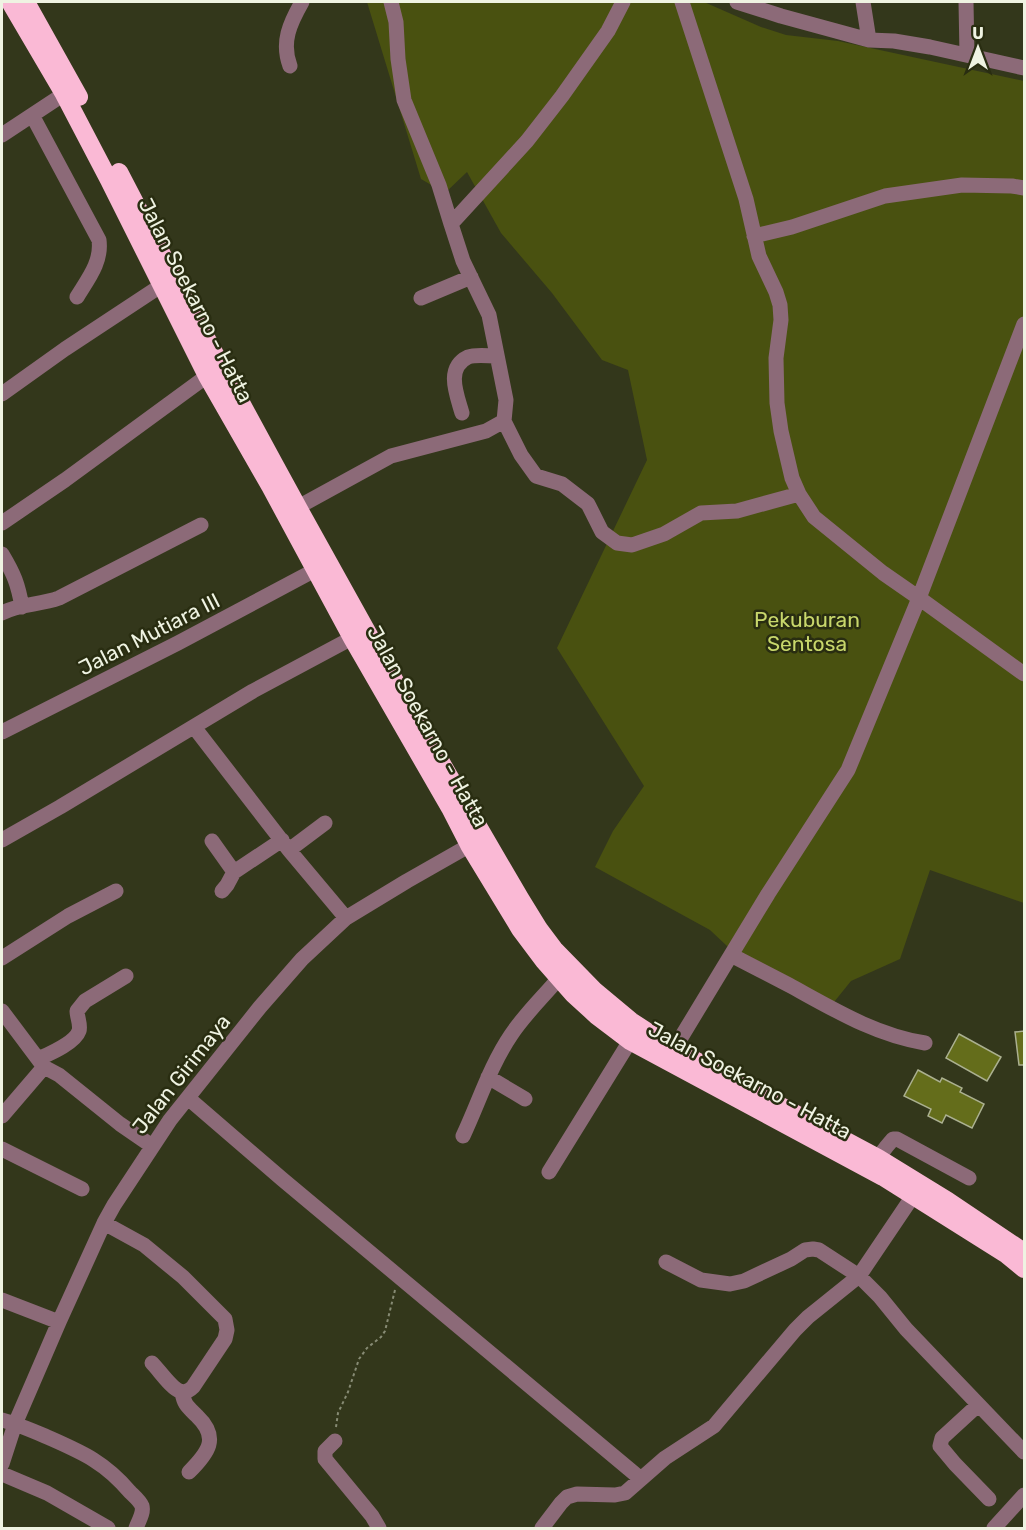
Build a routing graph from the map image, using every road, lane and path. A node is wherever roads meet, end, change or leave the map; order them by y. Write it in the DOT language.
graph roads {
  1 [pos="10,2"];
  2 [pos="26,2"];
  3 [pos="302,2"];
  4 [pos="391,2"];
  5 [pos="623,2"];
  6 [pos="682,2"];
  7 [pos="736,2"];
  8 [pos="863,2"];
  9 [pos="966,2"];
  10 [pos="868,40"];
  11 [pos="967,56"];
  12 [pos="290,66"];
  13 [pos="1024,68"];
  14 [pos="64,94"];
  15 [pos="33,115"];
  16 [pos="2,135"];
  17 [pos="1024,188"];
  18 [pos="451,224"];
  19 [pos="754,236"];
  20 [pos="148,242"];
  21 [pos="471,277"];
  22 [pos="162,285"];
  23 [pos="77,297"];
  24 [pos="421,298"];
  25 [pos="1024,324"];
  26 [pos="497,356"];
  27 [pos="207,376"];
  28 [pos="2,394"];
  29 [pos="462,413"];
  30 [pos="504,421"];
  31 [pos="799,494"];
  32 [pos="298,507"];
  33 [pos="2,524"];
  34 [pos="201,525"];
  35 [pos="2,554"];
  36 [pos="315,570"];
  37 [pos="919,598"];
  38 [pos="22,607"];
  39 [pos="2,613"];
  40 [pos="352,638"];
  41 [pos="1024,674"];
  42 [pos="194,727"];
  43 [pos="2,732"];
  44 [pos="325,823"];
  45 [pos="2,840"];
  46 [pos="212,841"];
  47 [pos="476,841"];
  48 [pos="285,845"];
  49 [pos="234,873"];
  50 [pos="116,891"];
  51 [pos="222,891"];
  52 [pos="346,918"];
  53 [pos="731,955"];
  54 [pos="2,957"];
  55 [pos="126,976"];
  56 [pos="559,978"];
  57 [pos="2,1011"];
  58 [pos="630,1041"];
  59 [pos="925,1043"];
  60 [pos="674,1049"];
  61 [pos="41,1063"];
  62 [pos="488,1077"];
  63 [pos="188,1098"];
  64 [pos="525,1098"];
  65 [pos="2,1116"];
  66 [pos="463,1136"];
  67 [pos="152,1146"];
  68 [pos="2,1149"];
  69 [pos="875,1164"];
  70 [pos="549,1172"];
  71 [pos="969,1178"];
  72 [pos="82,1189"];
  73 [pos="916,1190"];
  74 [pos="104,1223"];
  75 [pos="1024,1252"];
  76 [pos="666,1262"];
  77 [pos="1024,1269"];
  78 [pos="398,1276"];
  79 [pos="859,1276"];
  80 [pos="2,1300"];
  81 [pos="59,1322"];
  82 [pos="152,1363"];
  83 [pos="182,1392"];
  84 [pos="978,1405"];
  85 [pos="8,1422"];
  86 [pos="334,1441"];
  87 [pos="1024,1452"];
  88 [pos="2,1464"];
  89 [pos="189,1472"];
  90 [pos="2,1474"];
  91 [pos="641,1479"];
  92 [pos="1024,1495"];
  93 [pos="989,1499"];
  94 [pos="108,1528"];
  95 [pos="136,1528"];
  96 [pos="379,1528"];
  97 [pos="542,1528"];
  98 [pos="994,1528"];
  1 -- 14 [label="highway, Jalan Soekarno - Hatta"];
  2 -- 20 [label="highway, Jalan Soekarno - Hatta"];
  3 -- 12 [label="street"];
  4 -- 18 [label="street"];
  5 -- 18 [label="street"];
  6 -- 19 [label="street"];
  7 -- 10 [label="street"];
  8 -- 10 [label="street"];
  9 -- 11 [label="street"];
  10 -- 11 [label="street"];
  11 -- 13 [label="street"];
  14 -- 15 [label="street"];
  14 -- 20 [label="highway, Jalan Soekarno - Hatta"];
  15 -- 16 [label="street"];
  15 -- 23 [label="street"];
  17 -- 19 [label="street"];
  18 -- 21 [label="street"];
  19 -- 31 [label="street"];
  20 -- 22 [label="highway, Jalan Soekarno - Hatta"];
  20 -- 32 [label="highway, Jalan Soekarno - Hatta"];
  21 -- 24 [label="street"];
  21 -- 26 [label="street"];
  22 -- 27 [label="highway, Jalan Soekarno - Hatta"];
  22 -- 28 [label="street"];
  25 -- 37 [label="street"];
  26 -- 29 [label="street"];
  26 -- 30 [label="street"];
  27 -- 33 [label="street"];
  27 -- 36 [label="highway, Jalan Soekarno - Hatta"];
  30 -- 31 [label="street"];
  30 -- 32 [label="street"];
  31 -- 37 [label="street"];
  32 -- 47 [label="highway, Jalan Soekarno - Hatta"];
  34 -- 38 [label="street"];
  35 -- 38 [label="street"];
  36 -- 40 [label="highway, Jalan Soekarno - Hatta"];
  36 -- 43 [label="street, Jalan Mutiara III"];
  37 -- 41 [label="street"];
  37 -- 53 [label="street"];
  38 -- 39 [label="street"];
  40 -- 42 [label="street"];
  40 -- 47 [label="highway, Jalan Soekarno - Hatta"];
  42 -- 45 [label="street"];
  42 -- 48 [label="street"];
  44 -- 48 [label="street"];
  46 -- 49 [label="street"];
  47 -- 52 [label="street, Jalan Girimaya"];
  47 -- 56 [label="highway, Jalan Soekarno - Hatta"];
  47 -- 60 [label="highway, Jalan Soekarno - Hatta"];
  48 -- 49 [label="street"];
  48 -- 52 [label="street"];
  49 -- 51 [label="street"];
  50 -- 54 [label="street"];
  52 -- 63 [label="street, Jalan Girimaya"];
  53 -- 59 [label="street"];
  53 -- 60 [label="street"];
  55 -- 61 [label="street"];
  56 -- 58 [label="highway, Jalan Soekarno - Hatta"];
  56 -- 62 [label="street"];
  57 -- 61 [label="street"];
  58 -- 69 [label="highway, Jalan Soekarno - Hatta"];
  58 -- 70 [label="street"];
  60 -- 69 [label="highway, Jalan Soekarno - Hatta"];
  61 -- 65 [label="street"];
  61 -- 67 [label="street"];
  62 -- 64 [label="street"];
  62 -- 66 [label="street"];
  63 -- 67 [label="street, Jalan Girimaya"];
  63 -- 78 [label="street"];
  67 -- 74 [label="street, Jalan Girimaya"];
  68 -- 72 [label="street"];
  69 -- 71 [label="street"];
  69 -- 73 [label="highway, Jalan Soekarno - Hatta"];
  73 -- 75 [label="highway, Jalan Soekarno - Hatta"];
  73 -- 77 [label="highway, Jalan Soekarno - Hatta"];
  73 -- 79 [label="street"];
  74 -- 81 [label="street, Jalan Girimaya"];
  74 -- 83 [label="street"];
  76 -- 79 [label="street"];
  78 -- 86 [label="path"];
  78 -- 91 [label="street"];
  79 -- 84 [label="street"];
  79 -- 91 [label="street"];
  80 -- 81 [label="street"];
  81 -- 85 [label="street, Jalan Girimaya"];
  82 -- 83 [label="street"];
  83 -- 89 [label="street"];
  84 -- 87 [label="street"];
  84 -- 93 [label="street"];
  85 -- 88 [label="street, Jalan Girimaya"];
  85 -- 95 [label="street"];
  86 -- 96 [label="street"];
  90 -- 94 [label="street"];
  91 -- 97 [label="street"];
  92 -- 98 [label="street"];
}
